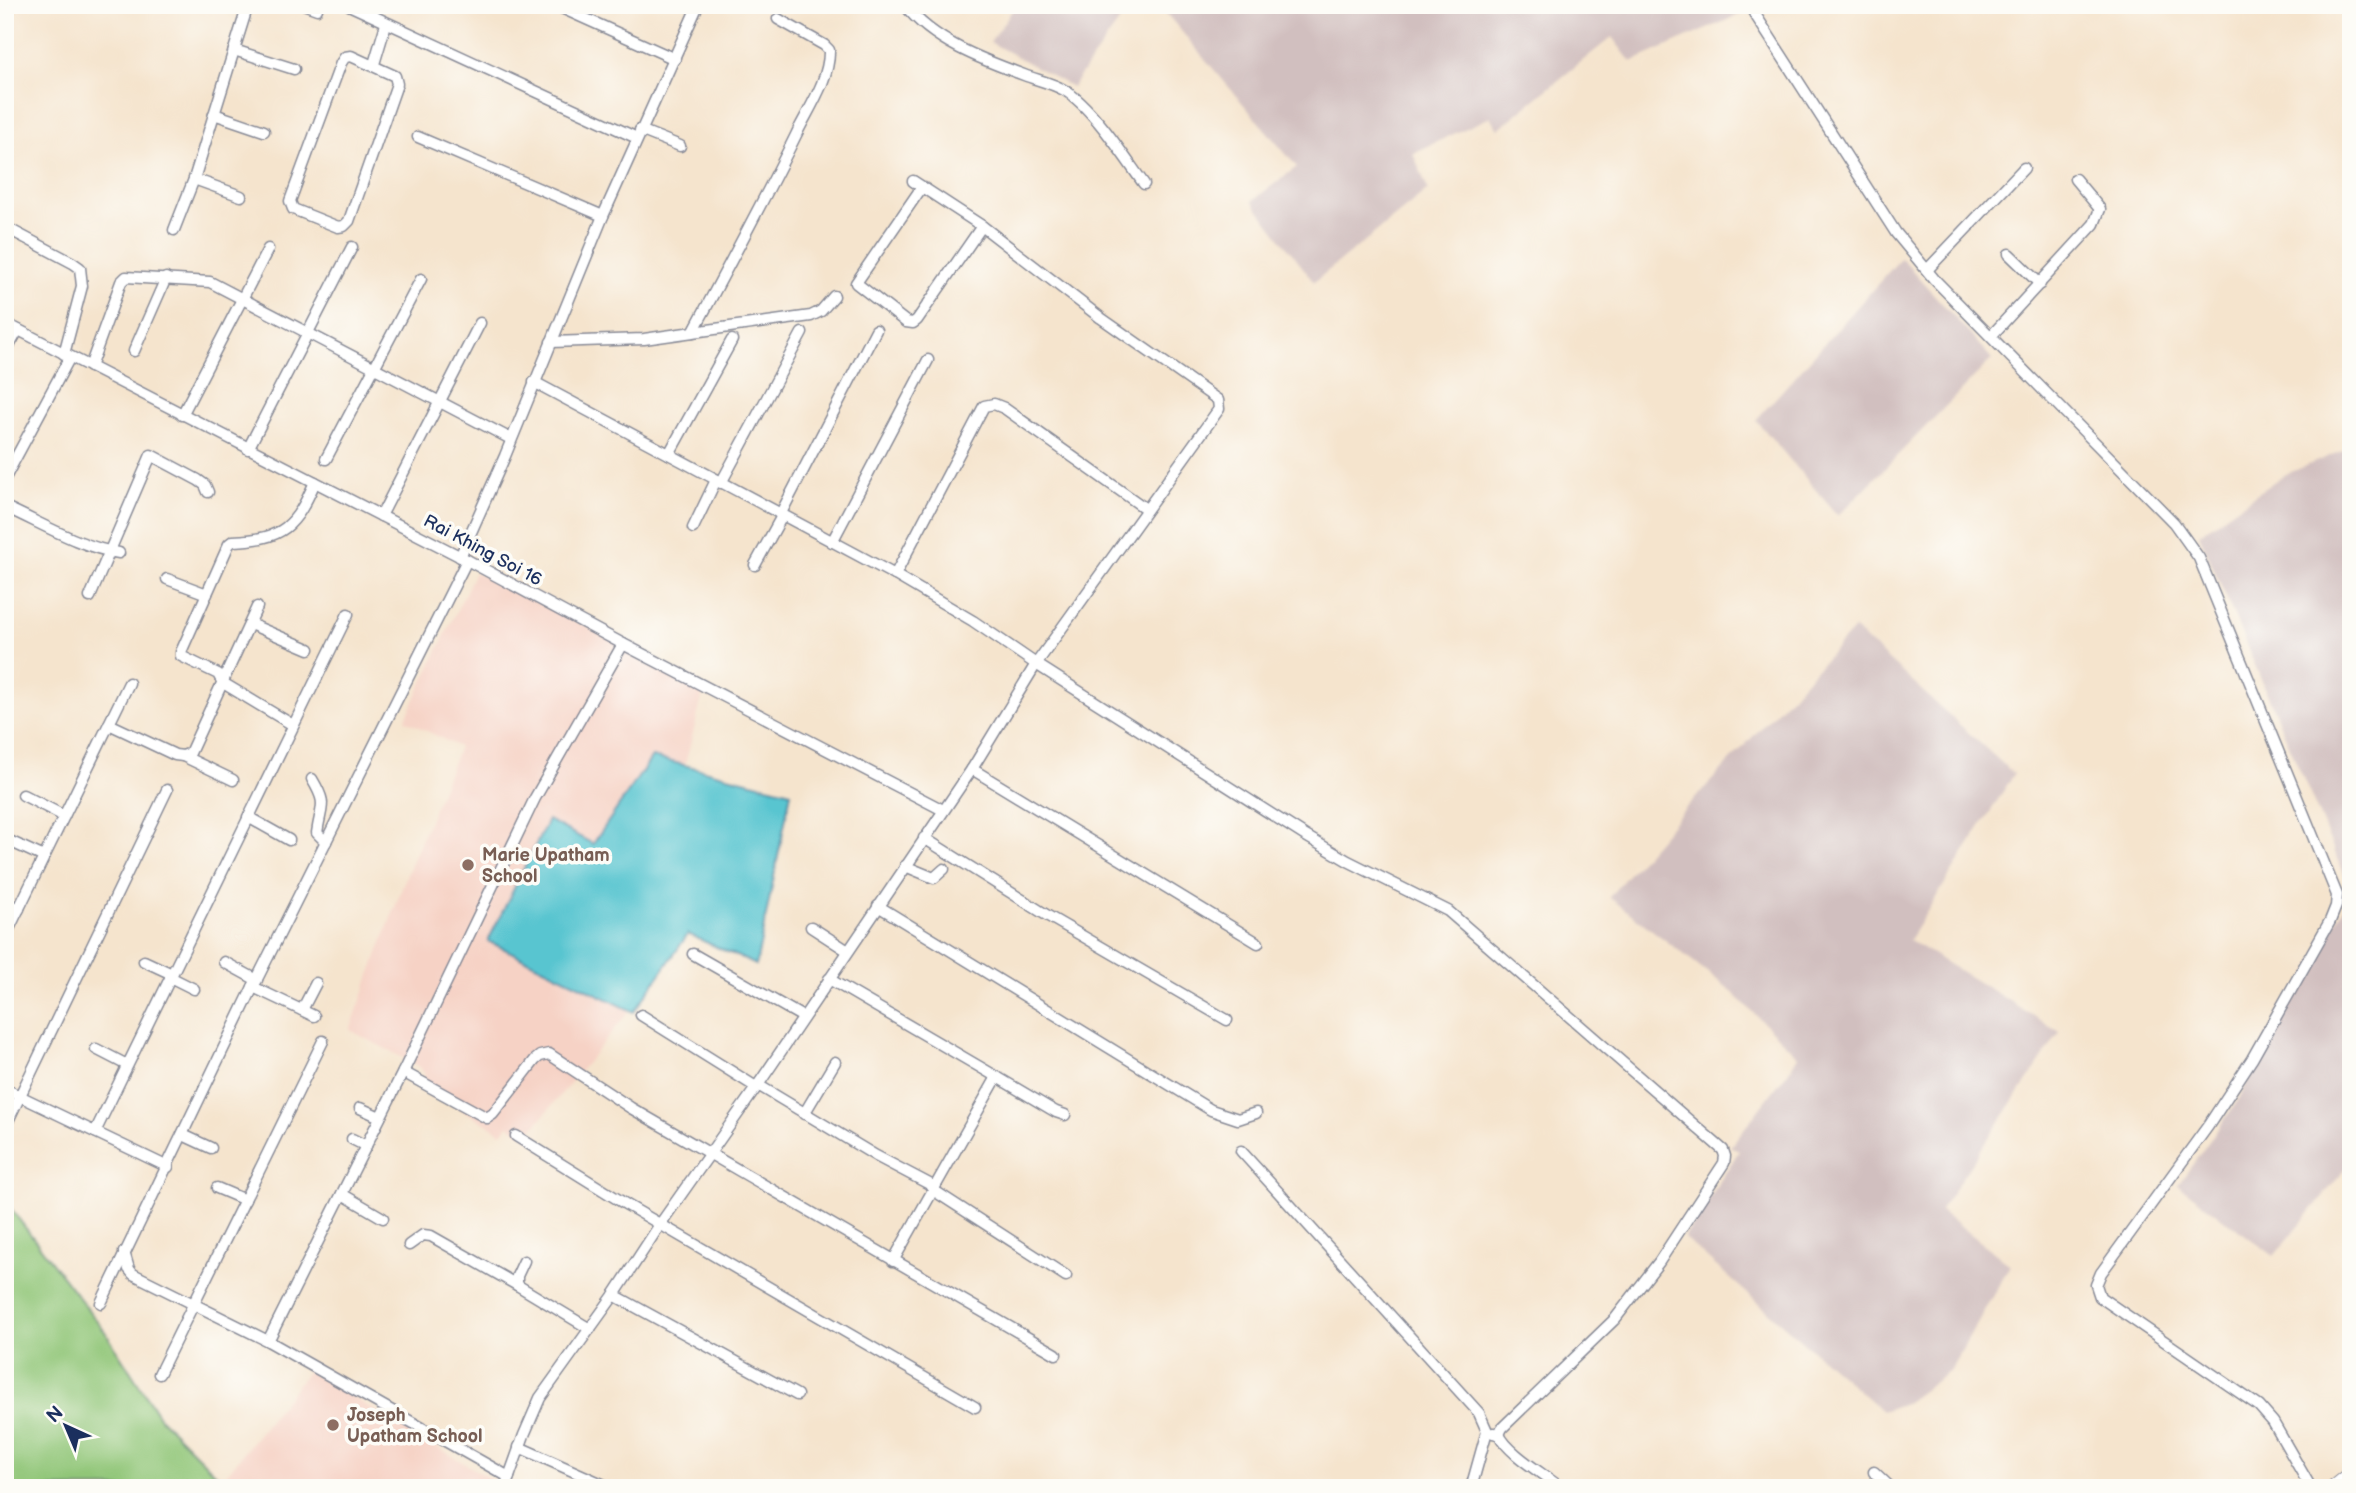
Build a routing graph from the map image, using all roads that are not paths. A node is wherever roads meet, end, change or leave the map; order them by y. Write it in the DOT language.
graph roads {
  1 [pos="248,5"];
  2 [pos="349,5"];
  3 [pos="555,5"];
  4 [pos="698,5"];
  5 [pos="905,5"];
  6 [pos="1749,5"];
  7 [pos="778,19"];
  8 [pos="386,23"];
  9 [pos="234,50"];
  10 [pos="675,59"];
  11 [pos="374,64"];
  12 [pos="293,69"];
  13 [pos="214,114"];
  14 [pos="264,131"];
  15 [pos="639,134"];
  16 [pos="418,137"];
  17 [pos="680,146"];
  18 [pos="2024,168"];
  19 [pos="194,178"];
  20 [pos="2075,179"];
  21 [pos="1144,184"];
  22 [pos="241,196"];
  23 [pos="603,216"];
  24 [pos="982,226"];
  25 [pos="5,227"];
  26 [pos="174,230"];
  27 [pos="352,247"];
  28 [pos="268,249"];
  29 [pos="2010,254"];
  30 [pos="1927,270"];
  31 [pos="166,278"];
  32 [pos="421,279"];
  33 [pos="2039,285"];
  34 [pos="834,296"];
  35 [pos="244,299"];
  36 [pos="5,323"];
  37 [pos="480,323"];
  38 [pos="18,330"];
  39 [pos="876,330"];
  40 [pos="693,332"];
  41 [pos="308,333"];
  42 [pos="802,333"];
  43 [pos="1992,335"];
  44 [pos="732,340"];
  45 [pos="551,342"];
  46 [pos="134,351"];
  47 [pos="5,353"];
  48 [pos="67,355"];
  49 [pos="928,360"];
  50 [pos="90,367"];
  51 [pos="375,367"];
  52 [pos="534,382"];
  53 [pos="441,401"];
  54 [pos="182,415"];
  55 [pos="511,439"];
  56 [pos="248,449"];
  57 [pos="669,454"];
  58 [pos="326,459"];
  59 [pos="5,478"];
  60 [pos="315,482"];
  61 [pos="718,482"];
  62 [pos="208,492"];
  63 [pos="5,507"];
  64 [pos="1146,509"];
  65 [pos="781,515"];
  66 [pos="381,516"];
  67 [pos="693,528"];
  68 [pos="832,542"];
  69 [pos="114,552"];
  70 [pos="463,559"];
  71 [pos="755,565"];
  72 [pos="895,575"];
  73 [pos="167,579"];
  74 [pos="207,594"];
  75 [pos="90,597"];
  76 [pos="257,607"];
  77 [pos="348,614"];
  78 [pos="250,624"];
  79 [pos="623,644"];
  80 [pos="309,649"];
  81 [pos="1036,664"];
  82 [pos="129,682"];
  83 [pos="223,683"];
  84 [pos="109,723"];
  85 [pos="293,724"];
  86 [pos="183,756"];
  87 [pos="972,769"];
  88 [pos="312,779"];
  89 [pos="233,780"];
  90 [pos="167,790"];
  91 [pos="23,795"];
  92 [pos="943,810"];
  93 [pos="64,816"];
  94 [pos="248,817"];
  95 [pos="924,838"];
  96 [pos="5,839"];
  97 [pos="289,840"];
  98 [pos="326,842"];
  99 [pos="44,857"];
  100 [pos="905,866"];
  101 [pos="944,869"];
  102 [pos="5,902"];
  103 [pos="878,906"];
  104 [pos="19,909"];
  105 [pos="811,927"];
  106 [pos="5,937"];
  107 [pos="1258,943"];
  108 [pos="848,951"];
  109 [pos="694,954"];
  110 [pos="144,961"];
  111 [pos="224,962"];
  112 [pos="171,976"];
  113 [pos="829,979"];
  114 [pos="316,983"];
  115 [pos="255,984"];
  116 [pos="194,989"];
  117 [pos="302,1010"];
  118 [pos="641,1015"];
  119 [pos="314,1016"];
  120 [pos="803,1017"];
  121 [pos="1227,1020"];
  122 [pos="323,1041"];
  123 [pos="96,1049"];
  124 [pos="835,1062"];
  125 [pos="127,1065"];
  126 [pos="403,1073"];
  127 [pos="997,1077"];
  128 [pos="757,1086"];
  129 [pos="5,1089"];
  130 [pos="19,1096"];
  131 [pos="360,1108"];
  132 [pos="1256,1113"];
  133 [pos="804,1114"];
  134 [pos="1065,1115"];
  135 [pos="380,1117"];
  136 [pos="5,1127"];
  137 [pos="95,1132"];
  138 [pos="183,1135"];
  139 [pos="516,1136"];
  140 [pos="352,1139"];
  141 [pos="366,1146"];
  142 [pos="211,1148"];
  143 [pos="1241,1152"];
  144 [pos="710,1153"];
  145 [pos="168,1167"];
  146 [pos="217,1188"];
  147 [pos="934,1188"];
  148 [pos="342,1194"];
  149 [pos="245,1200"];
  150 [pos="383,1218"];
  151 [pos="660,1223"];
  152 [pos="408,1245"];
  153 [pos="124,1252"];
  154 [pos="524,1261"];
  155 [pos="893,1261"];
  156 [pos="1066,1276"];
  157 [pos="517,1285"];
  158 [pos="614,1295"];
  159 [pos="101,1303"];
  160 [pos="195,1303"];
  161 [pos="590,1329"];
  162 [pos="268,1341"];
  163 [pos="1056,1354"];
  164 [pos="159,1374"];
  165 [pos="797,1395"];
  166 [pos="975,1406"];
  167 [pos="1487,1432"];
  168 [pos="1499,1434"];
  169 [pos="519,1447"];
  170 [pos="1874,1472"];
  171 [pos="2351,1475"];
  172 [pos="507,1482"];
  173 [pos="611,1488"];
  174 [pos="1471,1488"];
  175 [pos="1561,1488"];
  176 [pos="1892,1488"];
  177 [pos="2311,1488"];
  178 [pos="2335,1488"];
  1 -- 9 [label="street"];
  2 -- 8 [label="street"];
  3 -- 10 [label="street"];
  4 -- 10 [label="street"];
  5 -- 21 [label="street"];
  6 -- 30 [label="street"];
  7 -- 40 [label="street"];
  8 -- 11 [label="street"];
  8 -- 15 [label="street"];
  9 -- 12 [label="street"];
  9 -- 13 [label="street"];
  10 -- 15 [label="street"];
  11 -- 11 [label="street"];
  13 -- 14 [label="street"];
  13 -- 19 [label="street"];
  15 -- 17 [label="street"];
  15 -- 23 [label="street"];
  16 -- 23 [label="street"];
  18 -- 30 [label="street"];
  19 -- 22 [label="street"];
  19 -- 26 [label="street"];
  20 -- 33 [label="street"];
  23 -- 45 [label="street"];
  24 -- 24 [label="street"];
  24 -- 64 [label="street"];
  25 -- 48 [label="street"];
  27 -- 41 [label="street"];
  28 -- 35 [label="street"];
  29 -- 33 [label="street"];
  30 -- 43 [label="street"];
  31 -- 35 [label="street"];
  31 -- 46 [label="street"];
  31 -- 50 [label="street"];
  32 -- 51 [label="street"];
  33 -- 43 [label="street"];
  34 -- 40 [label="street"];
  35 -- 41 [label="street"];
  35 -- 54 [label="street"];
  36 -- 38 [label="street, Rai Khing Soi 16"];
  37 -- 53 [label="street"];
  38 -- 47 [label="street"];
  38 -- 48 [label="street, Rai Khing Soi 16"];
  39 -- 65 [label="street"];
  40 -- 45 [label="street"];
  41 -- 51 [label="street"];
  41 -- 56 [label="street"];
  42 -- 61 [label="street"];
  43 -- 177 [label="street"];
  44 -- 57 [label="street"];
  45 -- 52 [label="street"];
  48 -- 50 [label="street, Rai Khing Soi 16"];
  48 -- 59 [label="street"];
  49 -- 68 [label="street"];
  50 -- 54 [label="street, Rai Khing Soi 16"];
  51 -- 53 [label="street"];
  51 -- 58 [label="street"];
  52 -- 55 [label="street"];
  52 -- 57 [label="street"];
  53 -- 55 [label="street"];
  53 -- 66 [label="street"];
  54 -- 56 [label="street, Rai Khing Soi 16"];
  55 -- 70 [label="street"];
  56 -- 60 [label="street, Rai Khing Soi 16"];
  57 -- 61 [label="street"];
  60 -- 66 [label="street, Rai Khing Soi 16"];
  60 -- 74 [label="street"];
  61 -- 65 [label="street"];
  61 -- 67 [label="street"];
  62 -- 69 [label="street"];
  63 -- 69 [label="street"];
  64 -- 72 [label="street"];
  64 -- 81 [label="street"];
  65 -- 68 [label="street"];
  65 -- 71 [label="street"];
  66 -- 70 [label="street, Rai Khing Soi 16"];
  68 -- 72 [label="street"];
  69 -- 75 [label="street"];
  70 -- 79 [label="street, Rai Khing Soi 16"];
  70 -- 98 [label="street"];
  72 -- 81 [label="street"];
  73 -- 74 [label="street"];
  74 -- 83 [label="street"];
  76 -- 78 [label="street"];
  77 -- 85 [label="street"];
  78 -- 80 [label="street"];
  78 -- 83 [label="street"];
  79 -- 92 [label="street, Rai Khing Soi 16"];
  79 -- 126 [label="street"];
  81 -- 87 [label="street"];
  81 -- 168 [label="street"];
  82 -- 84 [label="street"];
  83 -- 85 [label="street"];
  83 -- 86 [label="street"];
  84 -- 86 [label="street"];
  84 -- 93 [label="street"];
  85 -- 94 [label="street"];
  86 -- 89 [label="street"];
  87 -- 92 [label="street"];
  87 -- 107 [label="street"];
  88 -- 98 [label="street"];
  90 -- 130 [label="street"];
  91 -- 93 [label="street"];
  92 -- 95 [label="street"];
  93 -- 99 [label="street"];
  94 -- 97 [label="street"];
  94 -- 112 [label="street"];
  95 -- 100 [label="street"];
  95 -- 121 [label="street"];
  96 -- 99 [label="street"];
  98 -- 115 [label="street"];
  99 -- 104 [label="street"];
  100 -- 101 [label="street"];
  100 -- 103 [label="street"];
  102 -- 104 [label="street"];
  103 -- 108 [label="street"];
  103 -- 132 [label="street"];
  104 -- 106 [label="street"];
  105 -- 108 [label="street"];
  108 -- 113 [label="street"];
  109 -- 120 [label="street"];
  110 -- 112 [label="street"];
  111 -- 115 [label="street"];
  112 -- 116 [label="street"];
  112 -- 125 [label="street"];
  113 -- 120 [label="street"];
  113 -- 127 [label="street"];
  114 -- 117 [label="street"];
  115 -- 117 [label="street"];
  115 -- 138 [label="street"];
  117 -- 119 [label="street"];
  118 -- 128 [label="street"];
  120 -- 128 [label="street"];
  122 -- 149 [label="street"];
  123 -- 125 [label="street"];
  124 -- 133 [label="street"];
  125 -- 137 [label="street"];
  126 -- 135 [label="street"];
  126 -- 144 [label="street"];
  127 -- 134 [label="street"];
  127 -- 147 [label="street"];
  128 -- 133 [label="street"];
  128 -- 144 [label="street"];
  129 -- 130 [label="street"];
  130 -- 136 [label="street"];
  130 -- 137 [label="street"];
  131 -- 135 [label="street"];
  133 -- 147 [label="street"];
  135 -- 141 [label="street"];
  137 -- 145 [label="street"];
  138 -- 142 [label="street"];
  138 -- 145 [label="street"];
  139 -- 151 [label="street"];
  140 -- 141 [label="street"];
  141 -- 148 [label="street"];
  143 -- 167 [label="street"];
  144 -- 151 [label="street"];
  144 -- 155 [label="street"];
  145 -- 153 [label="street"];
  146 -- 149 [label="street"];
  147 -- 155 [label="street"];
  147 -- 156 [label="street"];
  148 -- 150 [label="street"];
  148 -- 162 [label="street"];
  149 -- 160 [label="street"];
  151 -- 158 [label="street"];
  151 -- 166 [label="street"];
  152 -- 157 [label="street"];
  153 -- 159 [label="street"];
  153 -- 160 [label="street"];
  154 -- 157 [label="street"];
  155 -- 163 [label="street"];
  157 -- 161 [label="street"];
  158 -- 161 [label="street"];
  158 -- 165 [label="street"];
  160 -- 162 [label="street"];
  160 -- 164 [label="street"];
  161 -- 169 [label="street"];
  162 -- 172 [label="street"];
  167 -- 168 [label="street"];
  167 -- 174 [label="street"];
  168 -- 175 [label="street"];
  169 -- 172 [label="street"];
  169 -- 173 [label="street"];
  170 -- 176 [label="street"];
  171 -- 178 [label="main road"];
}
